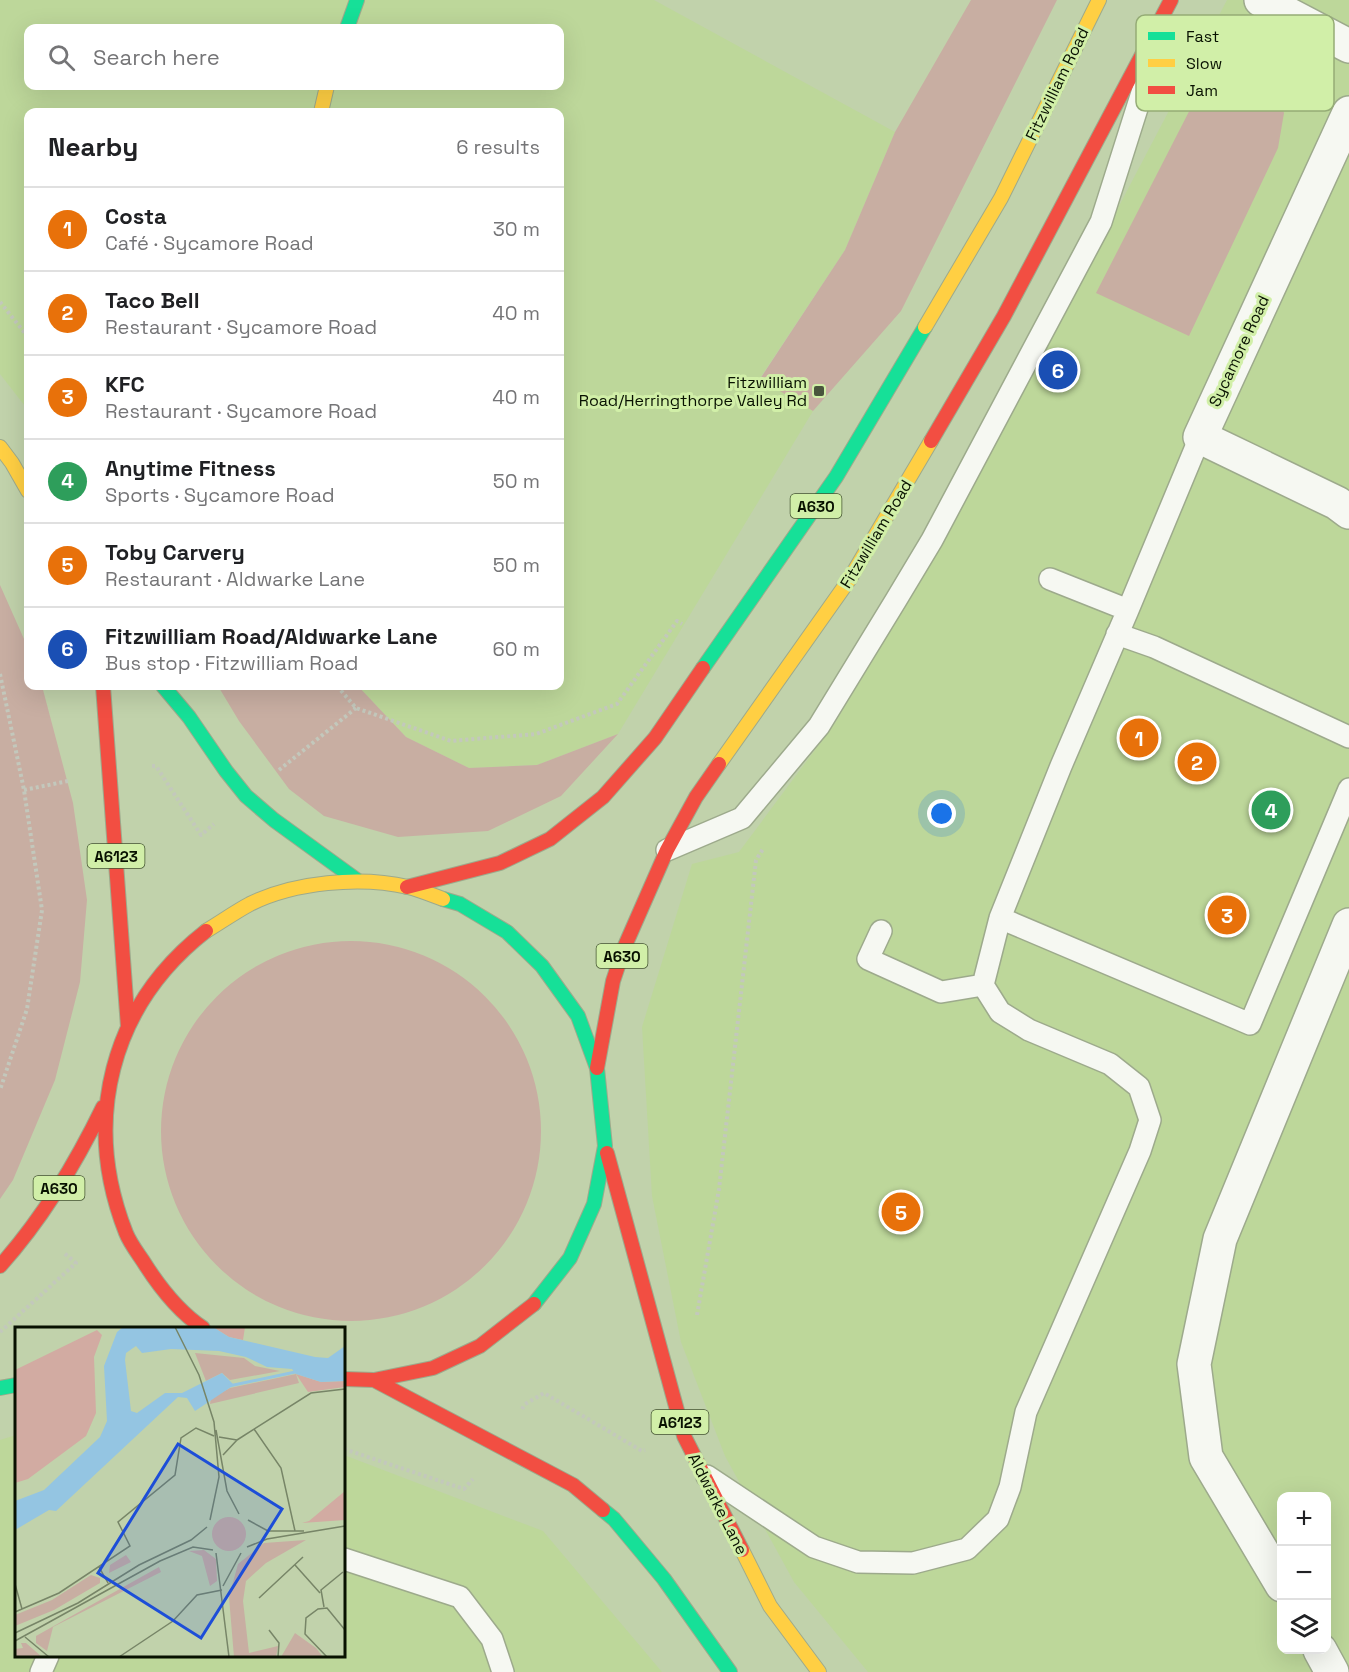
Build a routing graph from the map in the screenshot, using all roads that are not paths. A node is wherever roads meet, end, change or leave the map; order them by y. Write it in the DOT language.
graph roads {
  1 [pos="357,0"];
  2 [pos="1099,0"];
  3 [pos="1171,0"];
  4 [pos="1261,0"];
  5 [pos="1163,15"];
  6 [pos="1166,15"];
  7 [pos="1290,15"];
  8 [pos="348,24"];
  9 [pos="1334,38"];
  10 [pos="1349,46"];
  11 [pos="1136,66"];
  12 [pos="326,90"];
  13 [pos="322,108"];
  14 [pos="1136,111"];
  15 [pos="1349,113"];
  16 [pos="1200,437"];
  17 [pos="0,447"];
  18 [pos="24,483"];
  19 [pos="1349,512"];
  20 [pos="1050,579"];
  21 [pos="1128,610"];
  22 [pos="1117,634"];
  23 [pos="103,690"];
  24 [pos="166,690"];
  25 [pos="1349,737"];
  26 [pos="1349,789"];
  27 [pos="667,850"];
  28 [pos="358,881"];
  29 [pos="407,887"];
  30 [pos="1000,918"];
  31 [pos="1349,925"];
  32 [pos="881,931"];
  33 [pos="983,985"];
  34 [pos="128,1027"];
  35 [pos="597,1068"];
  36 [pos="106,1102"];
  37 [pos="605,1146"];
  38 [pos="0,1266"];
  39 [pos="200,1327"];
  40 [pos="345,1379"];
  41 [pos="374,1380"];
  42 [pos="15,1384"];
  43 [pos="0,1388"];
  44 [pos="702,1473"];
  45 [pos="345,1558"];
  46 [pos="1277,1578"];
  47 [pos="1322,1654"];
  48 [pos="48,1657"];
  49 [pos="41,1672"];
  50 [pos="503,1672"];
  51 [pos="730,1672"];
  52 [pos="819,1672"];
  53 [pos="1332,1672"];
  1 -- 8 [label="main road"];
  2 -- 29 [label="main road, Fitzwilliam Road / A630"];
  3 -- 5 [label="main road, Fitzwilliam Road / A630"];
  3 -- 6 [label="lane"];
  4 -- 7 [label="street"];
  9 -- 10 [label="street"];
  11 -- 27 [label="main road, Fitzwilliam Road / A630"];
  12 -- 13 [label="main road"];
  14 -- 27 [label="lane"];
  15 -- 16 [label="street, Sycamore Road"];
  16 -- 19 [label="street"];
  16 -- 21 [label="lane"];
  17 -- 18 [label="main road"];
  20 -- 21 [label="lane"];
  21 -- 22 [label="lane"];
  22 -- 25 [label="lane"];
  22 -- 30 [label="lane"];
  23 -- 34 [label="main road, A6123"];
  24 -- 28 [label="main road"];
  26 -- 30 [label="lane"];
  27 -- 35 [label="main road, Fitzwilliam Road / A630"];
  28 -- 29 [label="main road"];
  28 -- 34 [label="main road"];
  29 -- 35 [label="main road"];
  30 -- 33 [label="lane"];
  31 -- 46 [label="street"];
  32 -- 33 [label="lane"];
  33 -- 44 [label="lane"];
  34 -- 36 [label="main road"];
  35 -- 37 [label="main road"];
  36 -- 38 [label="main road, A630"];
  36 -- 39 [label="main road"];
  37 -- 41 [label="main road"];
  37 -- 44 [label="main road, Aldwarke Lane / A6123"];
  40 -- 41 [label="main road"];
  41 -- 51 [label="main road"];
  42 -- 43 [label="main road"];
  44 -- 52 [label="main road, Aldwarke Lane / A6123"];
  45 -- 50 [label="lane"];
  47 -- 53 [label="street"];
  48 -- 49 [label="lane"];
}
